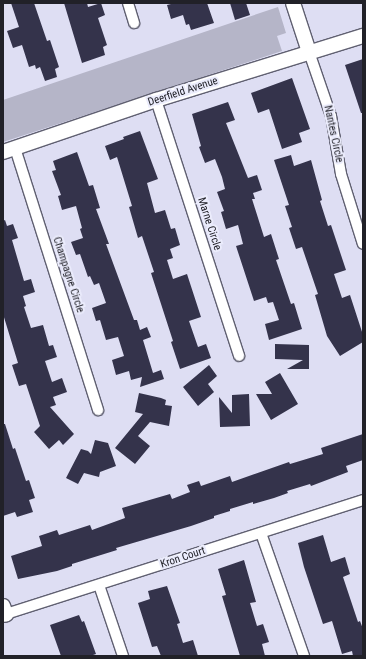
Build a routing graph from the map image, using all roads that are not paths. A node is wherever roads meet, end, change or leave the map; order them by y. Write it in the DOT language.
graph roads {
  1 [pos="128,3"];
  2 [pos="293,3"];
  3 [pos="134,23"];
  4 [pos="363,36"];
  5 [pos="309,52"];
  6 [pos="156,100"];
  7 [pos="9,150"];
  8 [pos="363,244"];
  9 [pos="239,356"];
  10 [pos="98,410"];
  11 [pos="363,500"];
  12 [pos="261,533"];
  13 [pos="99,585"];
  14 [pos="4,611"];
  15 [pos="123,656"];
  16 [pos="304,656"];
  1 -- 3 [label="street"];
  2 -- 5 [label="street, Nantes Circle"];
  4 -- 5 [label="street, Deerfield Avenue"];
  5 -- 6 [label="street, Deerfield Avenue"];
  5 -- 8 [label="street, Nantes Circle"];
  6 -- 7 [label="street, Deerfield Avenue"];
  6 -- 9 [label="street, Marne Circle"];
  7 -- 10 [label="street, Champagne Circle"];
  11 -- 12 [label="street, Kron Court"];
  12 -- 13 [label="street, Kron Court"];
  12 -- 16 [label="street"];
  13 -- 14 [label="street, Kron Court"];
  13 -- 15 [label="street"];
}
